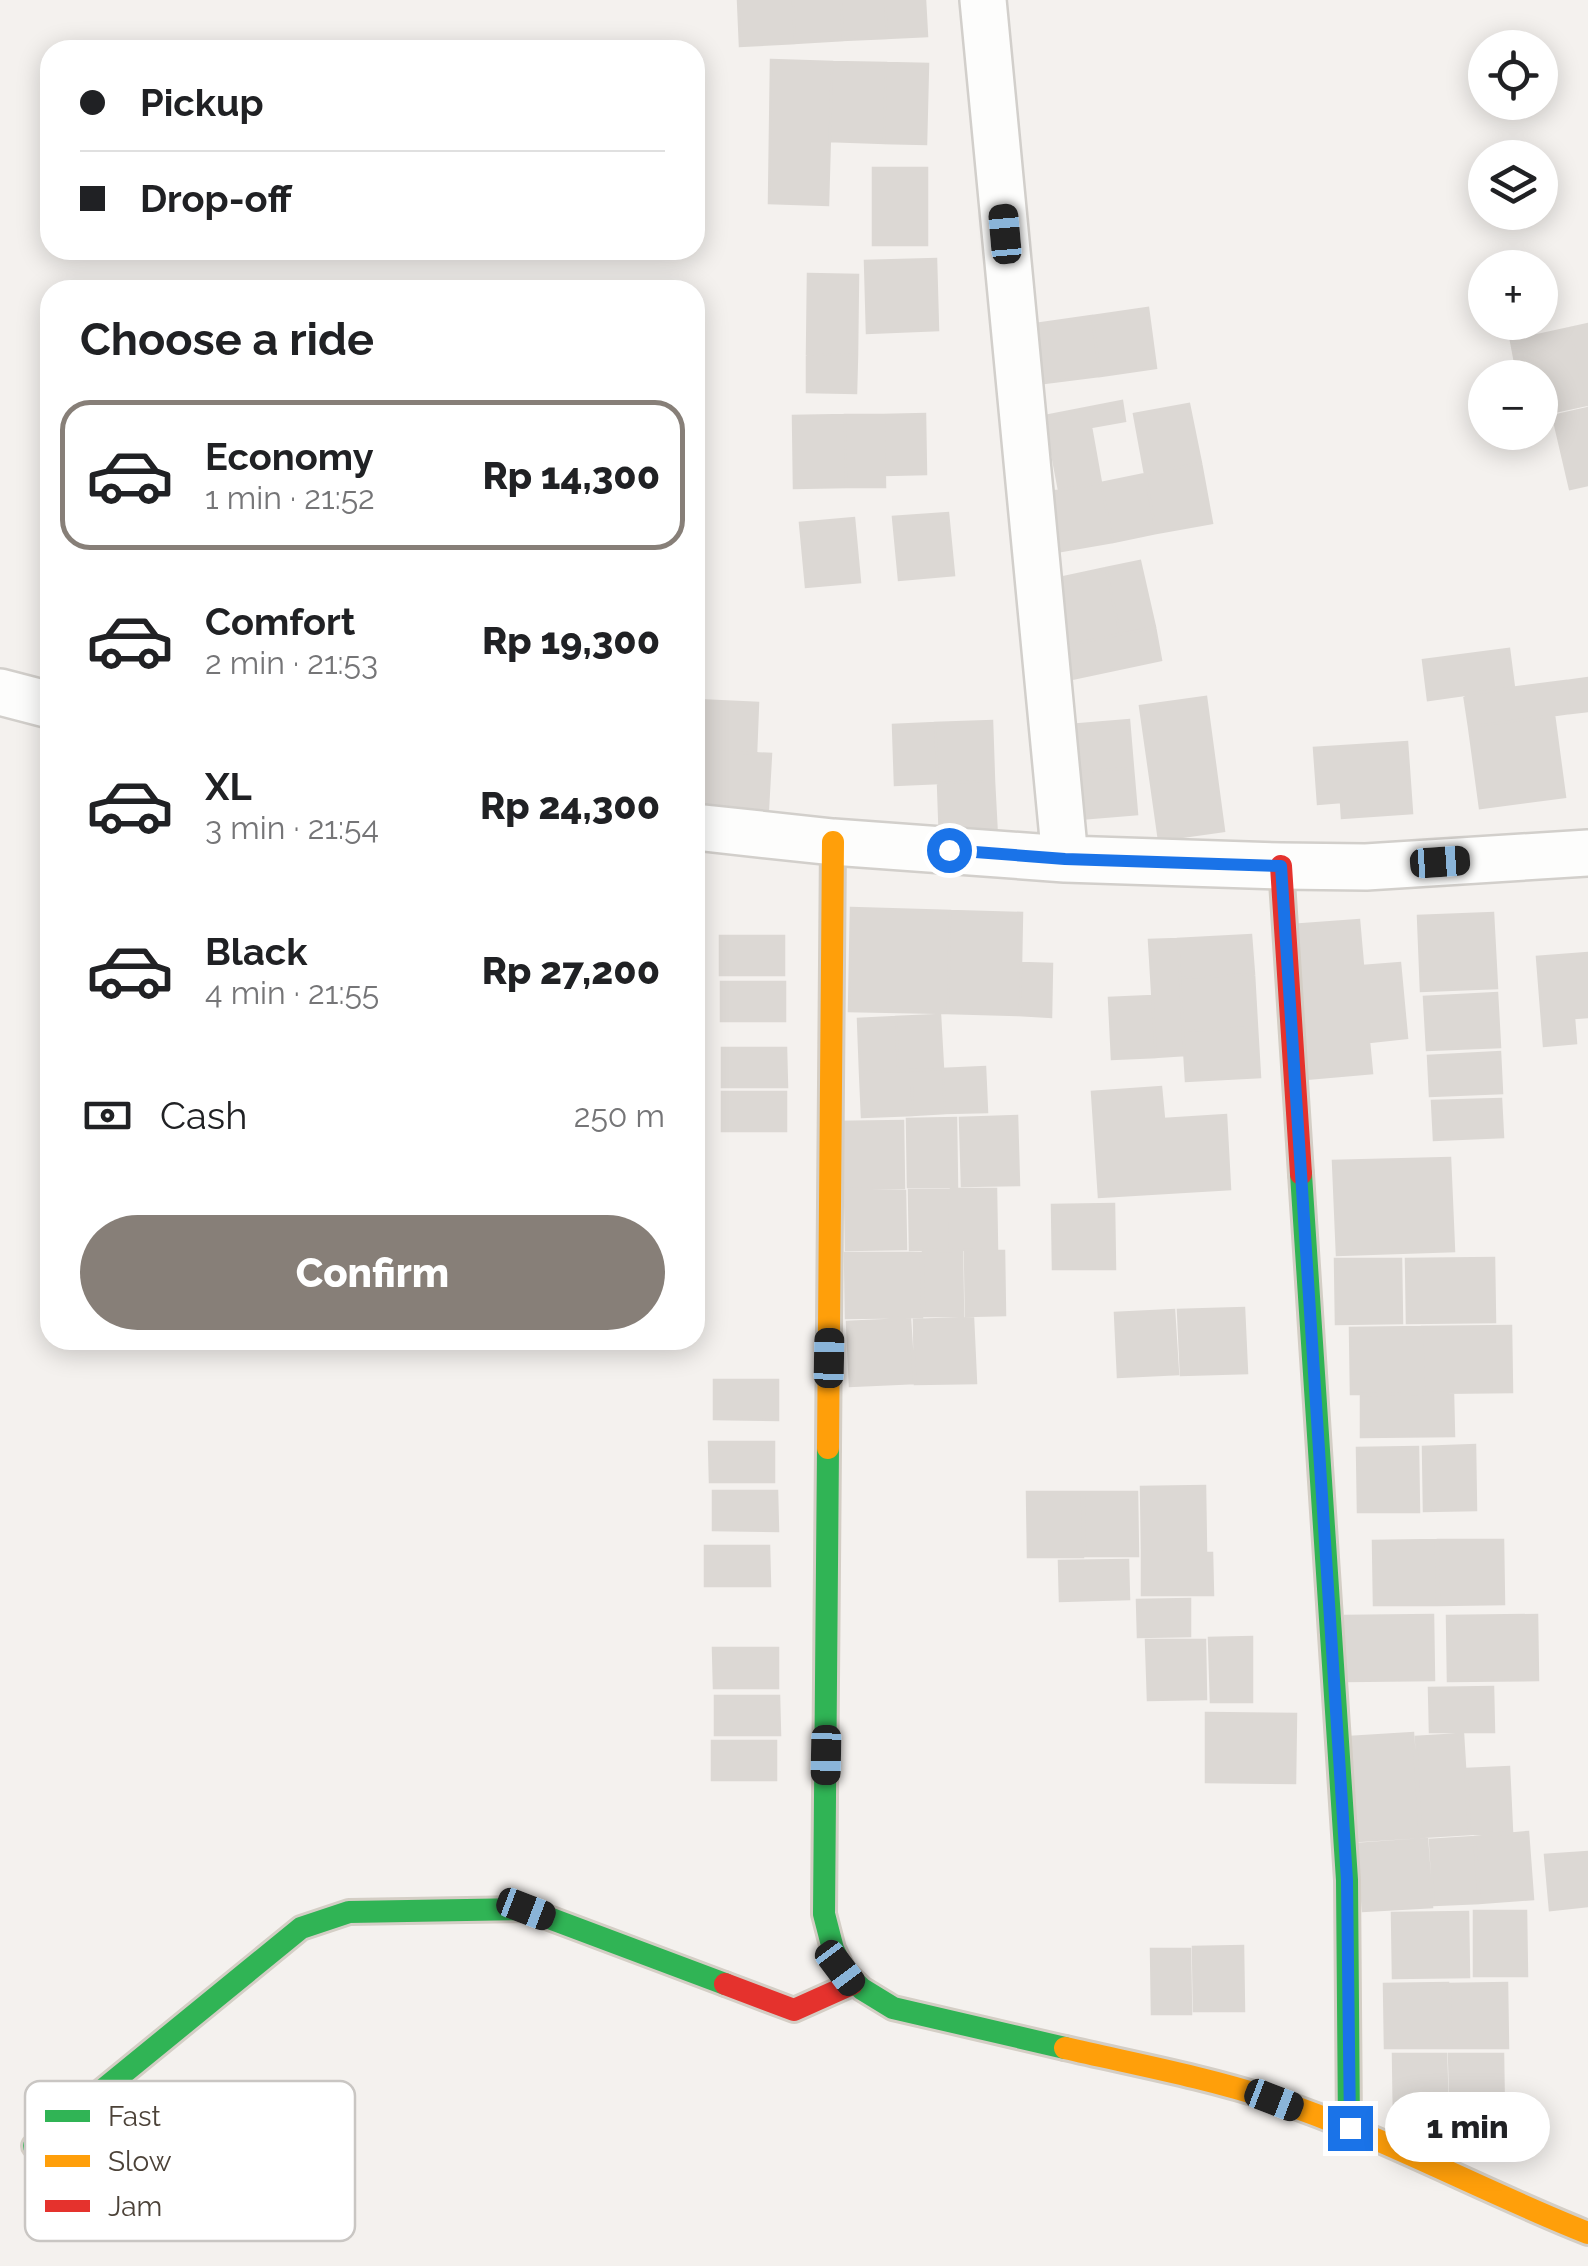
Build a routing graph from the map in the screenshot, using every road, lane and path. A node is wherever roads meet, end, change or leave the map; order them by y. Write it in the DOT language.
graph roads {
  1 [pos="983,0"];
  2 [pos="0,692"];
  3 [pos="40,702"];
  4 [pos="705,828"];
  5 [pos="834,842"];
  6 [pos="1588,853"];
  7 [pos="1065,859"];
  8 [pos="1281,866"];
  9 [pos="852,1984"];
  10 [pos="114,2081"];
  11 [pos="1350,2128"];
  12 [pos="1588,2233"];
  1 -- 7 [label="street"];
  2 -- 3 [label="street"];
  4 -- 5 [label="street"];
  5 -- 7 [label="street"];
  5 -- 9 [label="street"];
  6 -- 8 [label="street"];
  7 -- 8 [label="street"];
  8 -- 11 [label="street"];
  9 -- 10 [label="street"];
  9 -- 11 [label="street"];
  11 -- 12 [label="street"];
}
